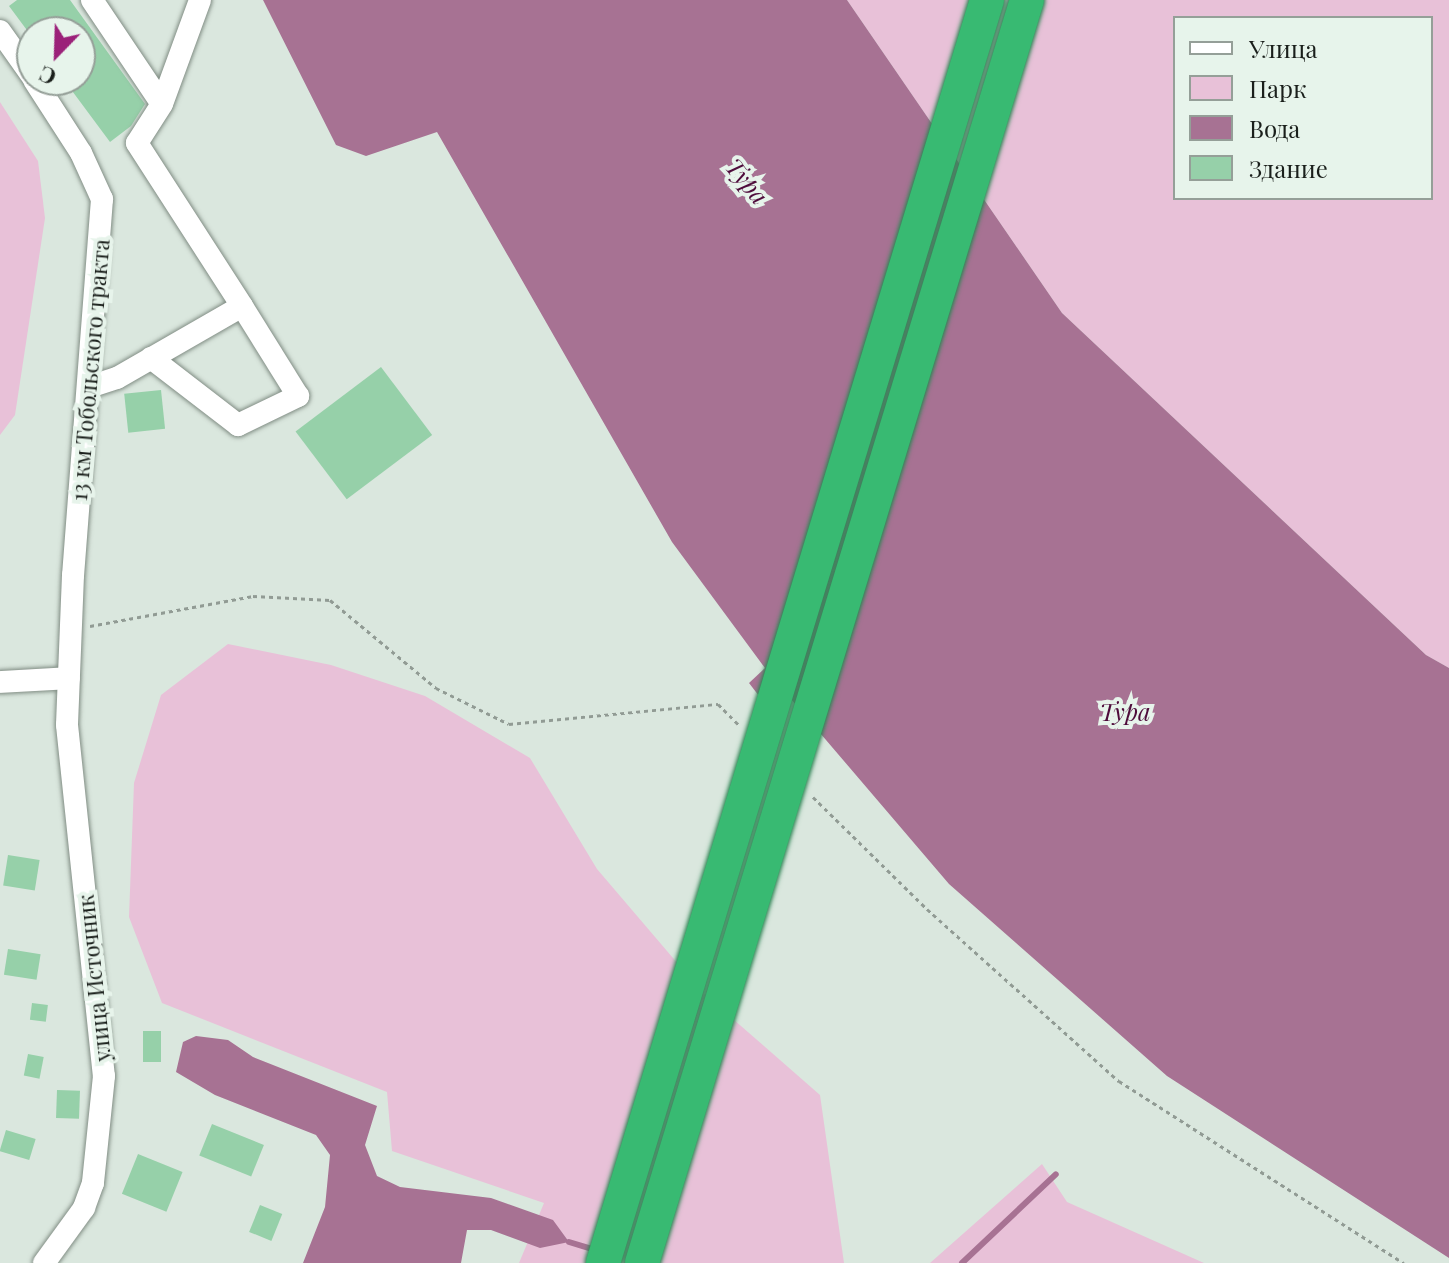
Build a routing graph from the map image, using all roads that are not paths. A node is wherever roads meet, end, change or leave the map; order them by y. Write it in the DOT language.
graph roads {
  1 [pos="92,0"];
  2 [pos="200,0"];
  3 [pos="987,0"];
  4 [pos="1027,0"];
  5 [pos="0,31"];
  6 [pos="16,54"];
  7 [pos="45,96"];
  8 [pos="162,104"];
  9 [pos="242,306"];
  10 [pos="151,358"];
  11 [pos="89,387"];
  12 [pos="69,678"];
  13 [pos="0,682"];
  14 [pos="44,1263"];
  15 [pos="603,1263"];
  16 [pos="642,1263"];
  1 -- 8 [label="street"];
  2 -- 8 [label="street"];
  3 -- 15 [label="highway, bridge"];
  4 -- 16 [label="highway, bridge"];
  5 -- 6 [label="street, 13 км Тобольского тракта"];
  7 -- 11 [label="street, 13 км Тобольского тракта"];
  8 -- 9 [label="street"];
  9 -- 10 [label="street"];
  9 -- 10 [label="street"];
  10 -- 11 [label="street"];
  11 -- 12 [label="street, 13 км Тобольского тракта"];
  12 -- 13 [label="street"];
  12 -- 14 [label="street, улица Источник"];
}
